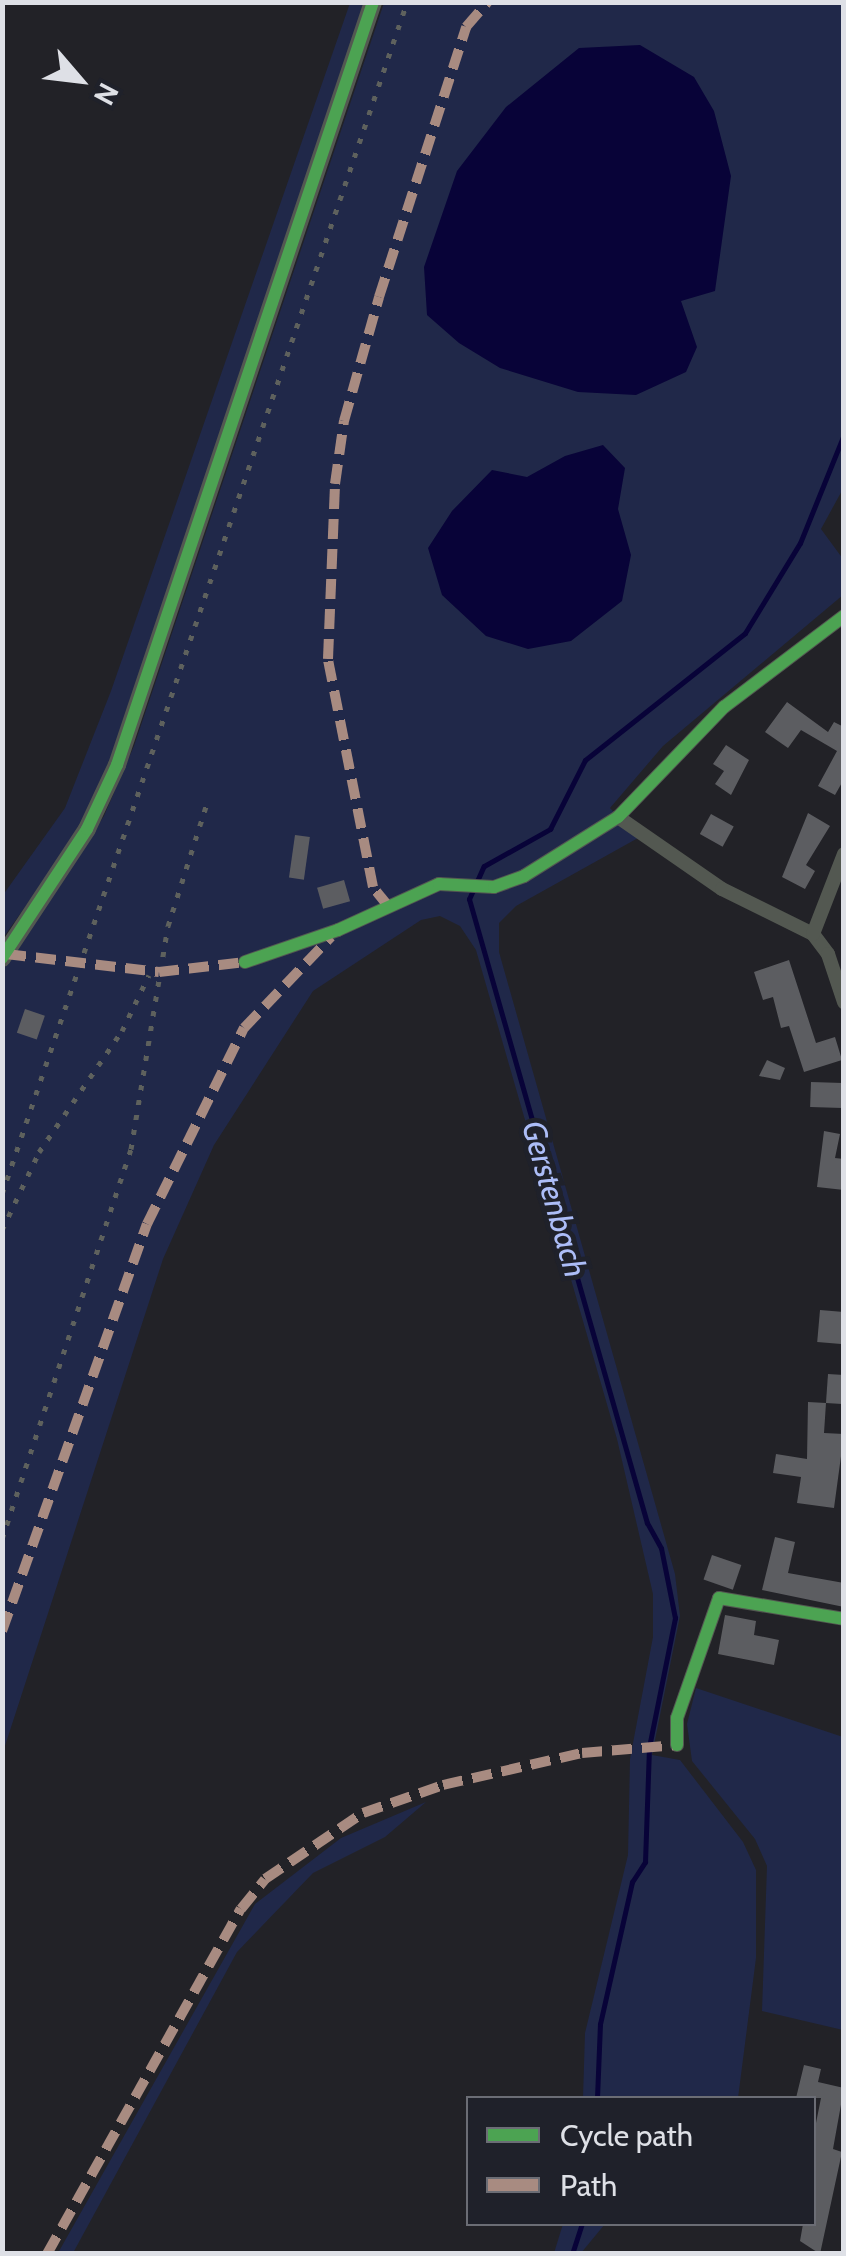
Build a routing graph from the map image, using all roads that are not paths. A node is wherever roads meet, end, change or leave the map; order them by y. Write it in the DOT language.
graph roads {
  1 [pos="373,2"];
  2 [pos="844,616"];
  3 [pos="618,816"];
  4 [pos="844,854"];
  5 [pos="813,934"];
  6 [pos="836,955"];
  7 [pos="2,958"];
  8 [pos="245,962"];
  9 [pos="844,1002"];
  10 [pos="844,1620"];
  11 [pos="678,1746"];
  1 -- 7 [label="street"];
  2 -- 3 [label="street"];
  3 -- 5 [label="street"];
  3 -- 8 [label="street"];
  4 -- 5 [label="street"];
  5 -- 6 [label="street"];
  6 -- 9 [label="street"];
  10 -- 11 [label="street"];
}
